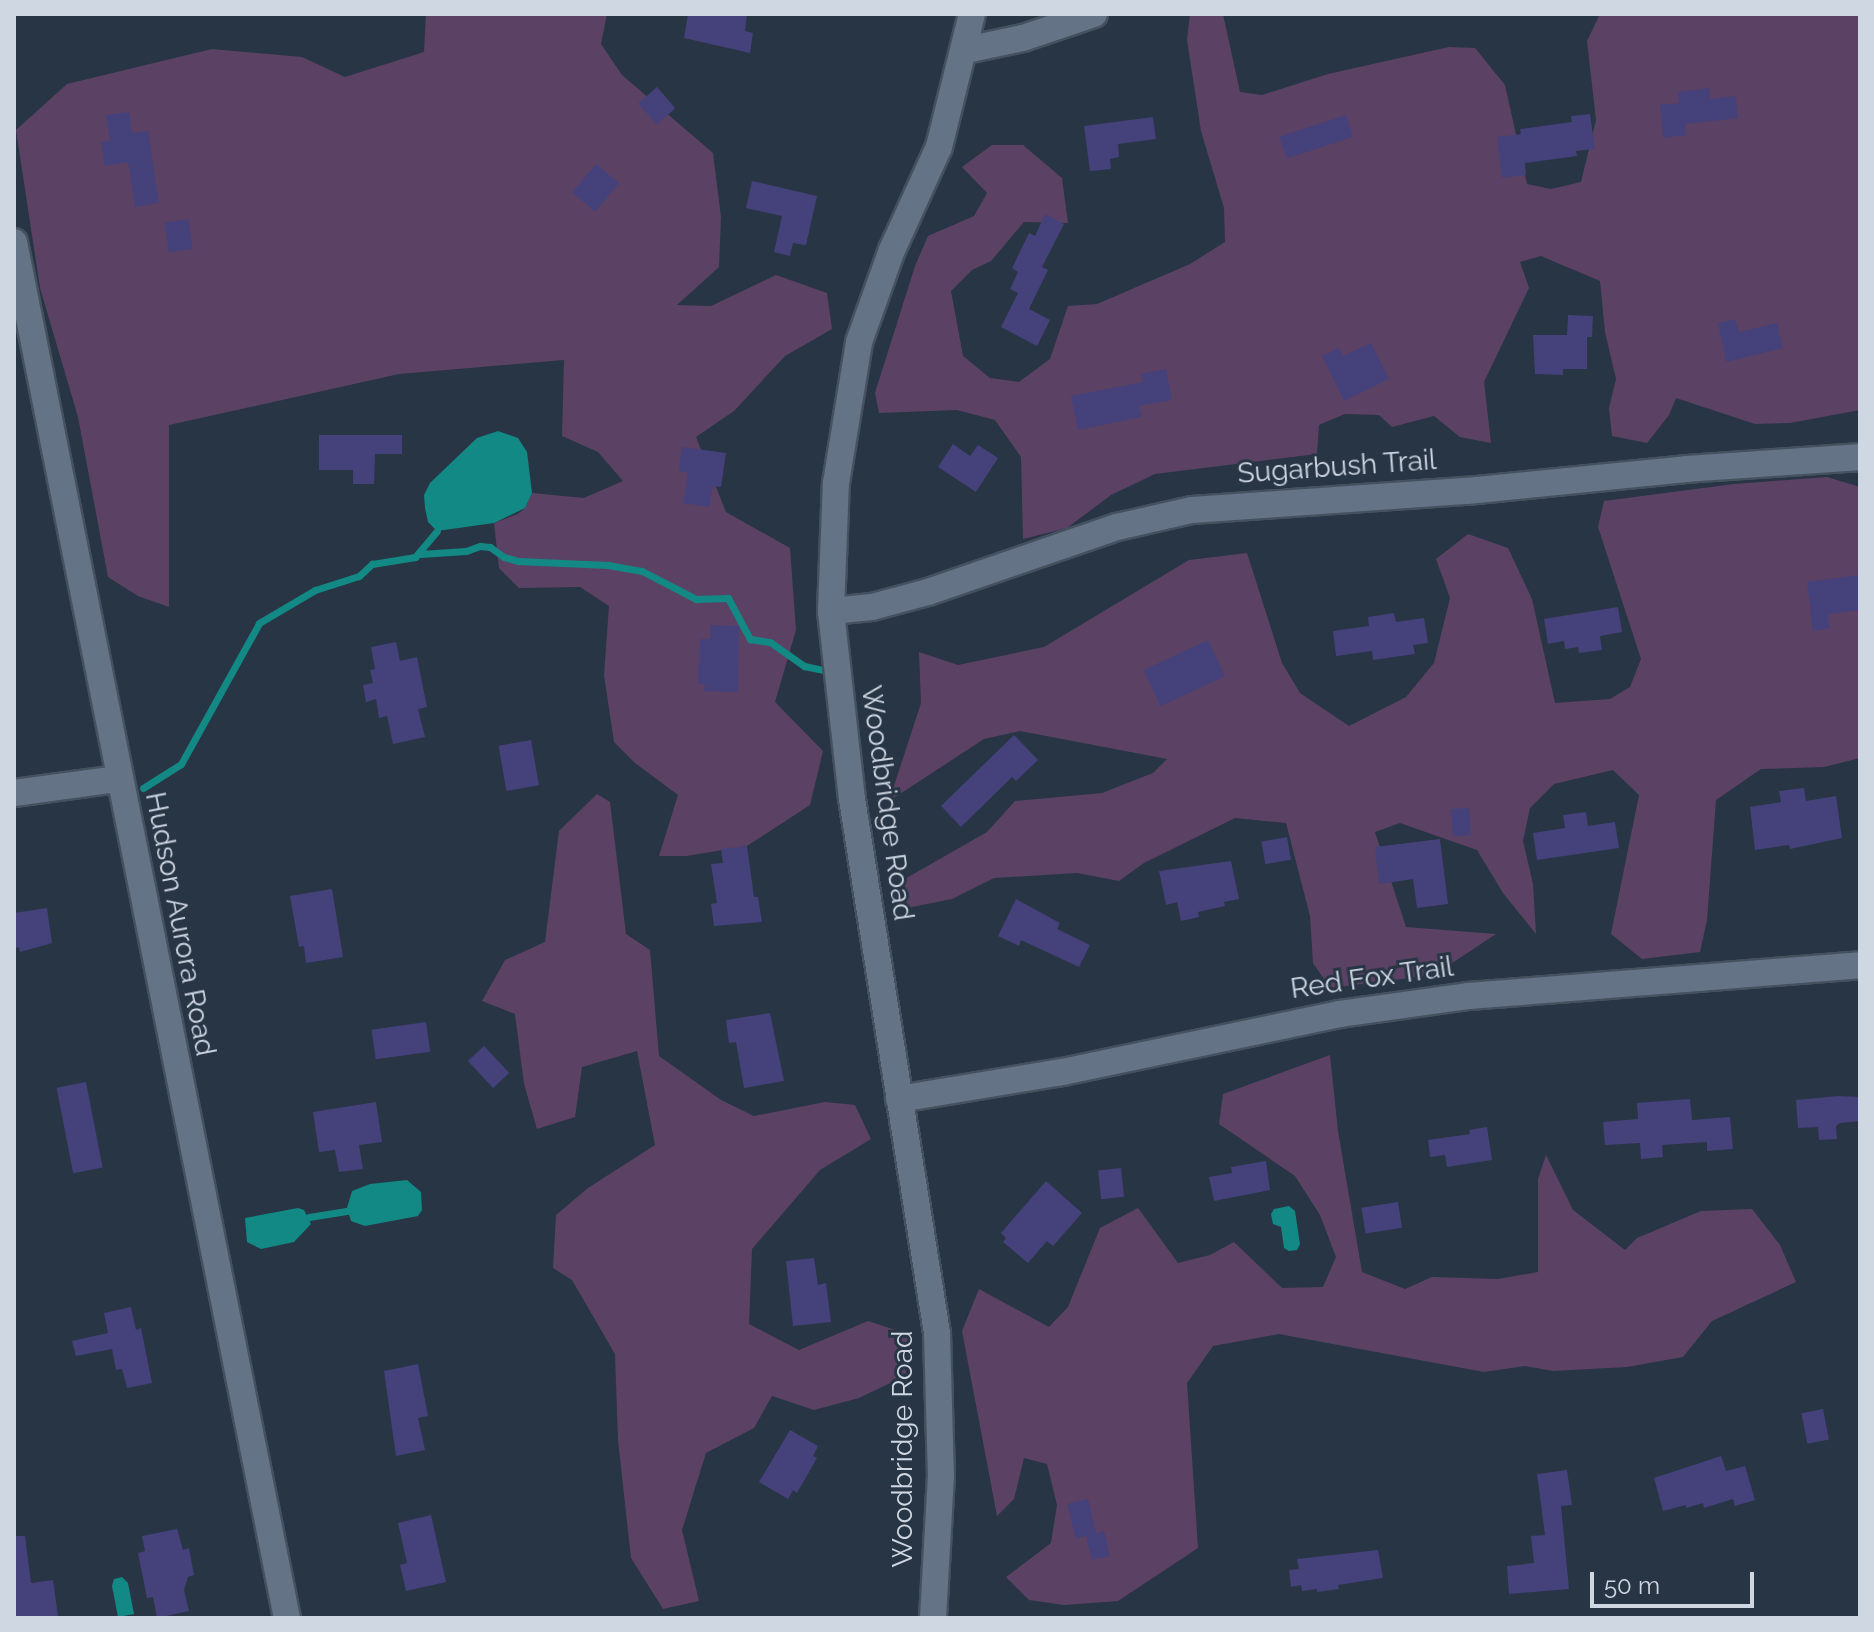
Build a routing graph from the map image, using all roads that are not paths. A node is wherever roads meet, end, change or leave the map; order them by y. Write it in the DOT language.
graph roads {
  1 [pos="972,14"];
  2 [pos="1094,14"];
  3 [pos="966,50"];
  4 [pos="14,242"];
  5 [pos="1860,457"];
  6 [pos="831,611"];
  7 [pos="118,779"];
  8 [pos="14,793"];
  9 [pos="1860,965"];
  10 [pos="899,1099"];
  11 [pos="287,1618"];
  12 [pos="933,1618"];
  1 -- 3 [label="street, Woodbridge Road"];
  2 -- 3 [label="street"];
  3 -- 6 [label="street, Woodbridge Road"];
  4 -- 7 [label="street, Hudson Aurora Road"];
  5 -- 6 [label="street, Sugarbush Trail"];
  6 -- 10 [label="street, Woodbridge Road"];
  7 -- 8 [label="street"];
  7 -- 11 [label="street, Hudson Aurora Road"];
  9 -- 10 [label="street, Red Fox Trail"];
  10 -- 12 [label="street, Woodbridge Road"];
}
